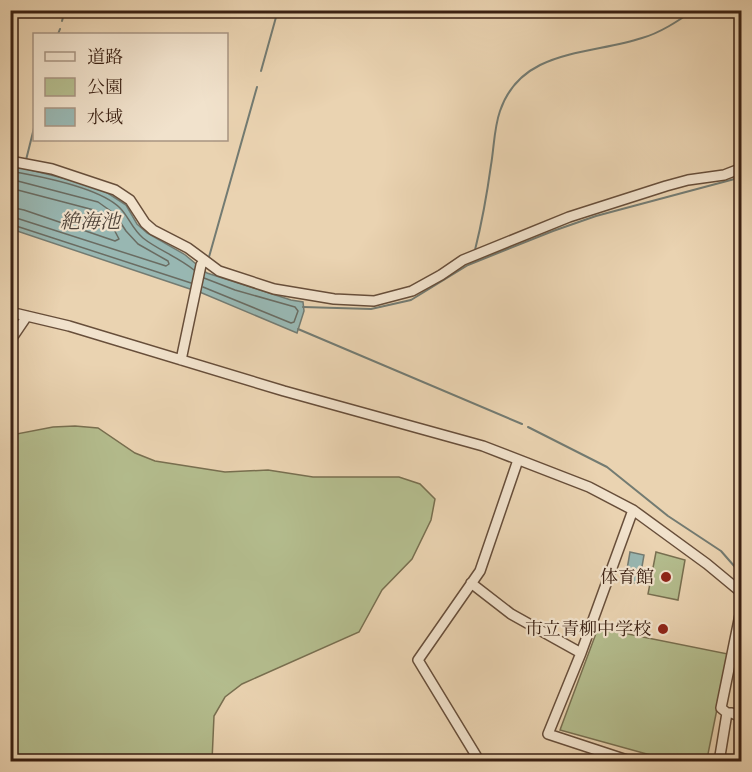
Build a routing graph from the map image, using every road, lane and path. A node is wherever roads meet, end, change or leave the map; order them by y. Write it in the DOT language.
graph roads {
  1 [pos="10,161"];
  2 [pos="741,168"];
  3 [pos="203,263"];
  4 [pos="10,312"];
  5 [pos="27,316"];
  6 [pos="10,341"];
  7 [pos="181,360"];
  8 [pos="518,460"];
  9 [pos="633,510"];
  10 [pos="471,583"];
  11 [pos="741,593"];
  12 [pos="741,605"];
  13 [pos="581,653"];
  14 [pos="728,713"];
  15 [pos="741,718"];
  16 [pos="480,762"];
  17 [pos="633,762"];
  18 [pos="719,762"];
  1 -- 3 [label="street"];
  2 -- 3 [label="street"];
  3 -- 7 [label="street"];
  4 -- 5 [label="street"];
  5 -- 6 [label="street"];
  5 -- 7 [label="street"];
  7 -- 8 [label="street"];
  8 -- 9 [label="street"];
  8 -- 10 [label="street"];
  9 -- 11 [label="street"];
  9 -- 13 [label="street"];
  10 -- 13 [label="street"];
  10 -- 16 [label="street"];
  12 -- 14 [label="street"];
  13 -- 17 [label="street"];
  14 -- 15 [label="street"];
  14 -- 18 [label="street"];
}
